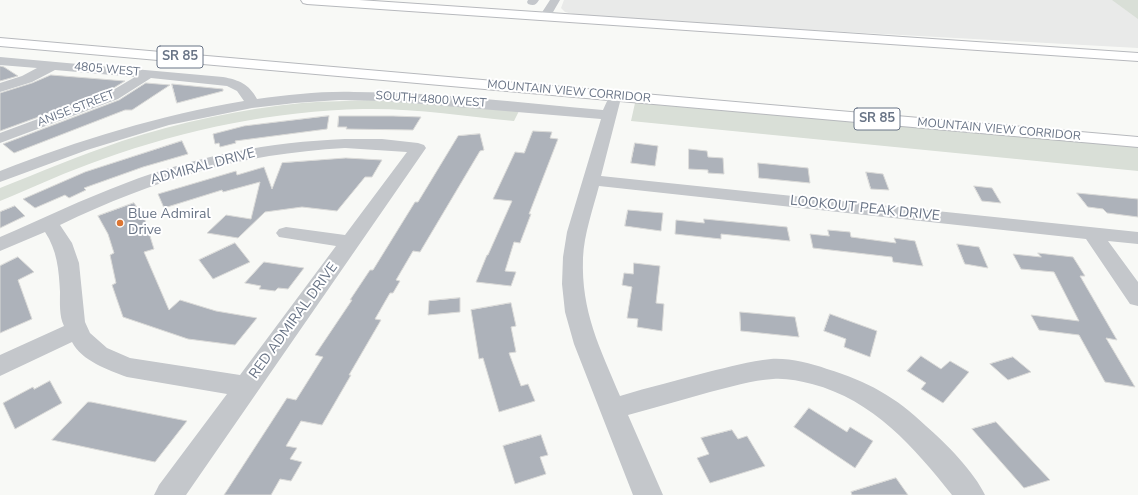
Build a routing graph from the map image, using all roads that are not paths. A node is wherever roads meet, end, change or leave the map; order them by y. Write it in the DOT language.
graph roads {
  1 [pos="307,0"];
  2 [pos="555,0"];
  3 [pos="546,17"];
  4 [pos="0,42"];
  5 [pos="1138,57"];
  6 [pos="0,61"];
  7 [pos="52,66"];
  8 [pos="150,74"];
  9 [pos="0,88"];
  10 [pos="615,96"];
  11 [pos="252,104"];
  12 [pos="610,115"];
  13 [pos="0,138"];
  14 [pos="1138,142"];
  15 [pos="418,148"];
  16 [pos="1,176"];
  17 [pos="591,180"];
  18 [pos="49,223"];
  19 [pos="286,233"];
  20 [pos="1093,234"];
  21 [pos="1138,238"];
  22 [pos="351,242"];
  23 [pos="0,245"];
  24 [pos="1138,298"];
  25 [pos="76,330"];
  26 [pos="0,366"];
  27 [pos="247,387"];
  28 [pos="613,409"];
  29 [pos="170,495"];
  30 [pos="648,495"];
  31 [pos="970,495"];
  1 -- 3 [label="highway"];
  2 -- 3 [label="street"];
  3 -- 5 [label="highway"];
  4 -- 10 [label="highway, MOUNTAIN VIEW CORRIDOR / SR 85"];
  6 -- 7 [label="street, 4805 WEST"];
  7 -- 8 [label="street, 4805 WEST"];
  7 -- 9 [label="street"];
  8 -- 11 [label="street, 4805 WEST"];
  8 -- 13 [label="street, ANISE STREET"];
  10 -- 12 [label="street"];
  10 -- 14 [label="highway, MOUNTAIN VIEW CORRIDOR / SR 85"];
  11 -- 12 [label="street, SOUTH 4800 WEST"];
  11 -- 16 [label="street, SOUTH 4800 WEST"];
  12 -- 17 [label="street"];
  15 -- 18 [label="street, ADMIRAL DRIVE"];
  15 -- 22 [label="street, RED ADMIRAL DRIVE"];
  17 -- 20 [label="street, LOOKOUT PEAK DRIVE"];
  17 -- 28 [label="street"];
  18 -- 23 [label="street, ADMIRAL DRIVE"];
  18 -- 25 [label="street"];
  19 -- 22 [label="street"];
  20 -- 21 [label="street, LOOKOUT PEAK DRIVE"];
  20 -- 24 [label="street"];
  22 -- 27 [label="street, RED ADMIRAL DRIVE"];
  25 -- 26 [label="street"];
  25 -- 27 [label="street"];
  27 -- 29 [label="street, RED ADMIRAL DRIVE"];
  28 -- 30 [label="street"];
  28 -- 31 [label="street"];
}
